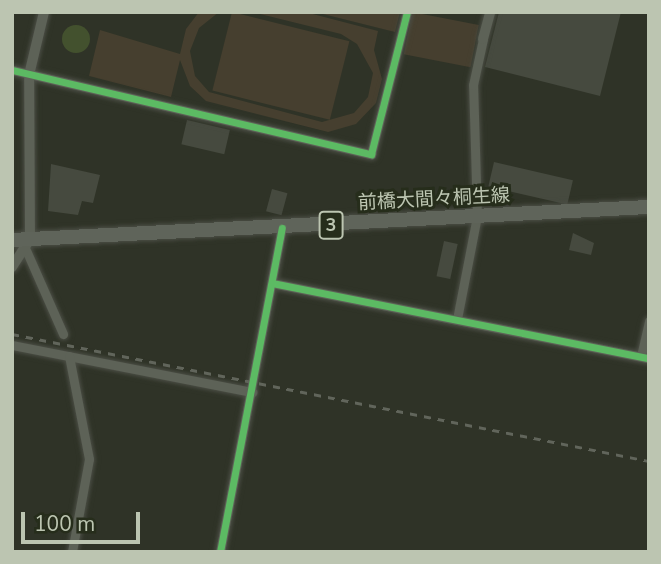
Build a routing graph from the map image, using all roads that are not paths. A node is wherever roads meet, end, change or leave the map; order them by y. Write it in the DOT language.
graph roads {
  1 [pos="44,12"];
  2 [pos="407,12"];
  3 [pos="490,12"];
  4 [pos="483,40"];
  5 [pos="12,70"];
  6 [pos="29,75"];
  7 [pos="649,207"];
  8 [pos="477,216"];
  9 [pos="282,228"];
  10 [pos="12,240"];
  11 [pos="28,244"];
  12 [pos="12,267"];
  13 [pos="272,284"];
  14 [pos="457,319"];
  15 [pos="649,321"];
  16 [pos="63,334"];
  17 [pos="12,345"];
  18 [pos="69,356"];
  19 [pos="645,357"];
  20 [pos="251,392"];
  21 [pos="72,552"];
  22 [pos="220,552"];
  1 -- 6 [label="street"];
  2 -- 6 [label="street"];
  3 -- 4 [label="street"];
  4 -- 8 [label="street"];
  5 -- 6 [label="street"];
  6 -- 11 [label="street"];
  7 -- 8 [label="main road, 前橋大間々桐生線 / 3"];
  8 -- 9 [label="main road, 前橋大間々桐生線 / 3"];
  8 -- 14 [label="street"];
  9 -- 11 [label="main road, 前橋大間々桐生線 / 3"];
  9 -- 13 [label="street"];
  10 -- 11 [label="main road, 前橋大間々桐生線 / 3"];
  11 -- 12 [label="street"];
  11 -- 16 [label="street"];
  13 -- 14 [label="street"];
  13 -- 20 [label="street"];
  14 -- 19 [label="street"];
  15 -- 19 [label="street"];
  17 -- 18 [label="street"];
  18 -- 20 [label="street"];
  18 -- 21 [label="street"];
  20 -- 22 [label="street"];
}
